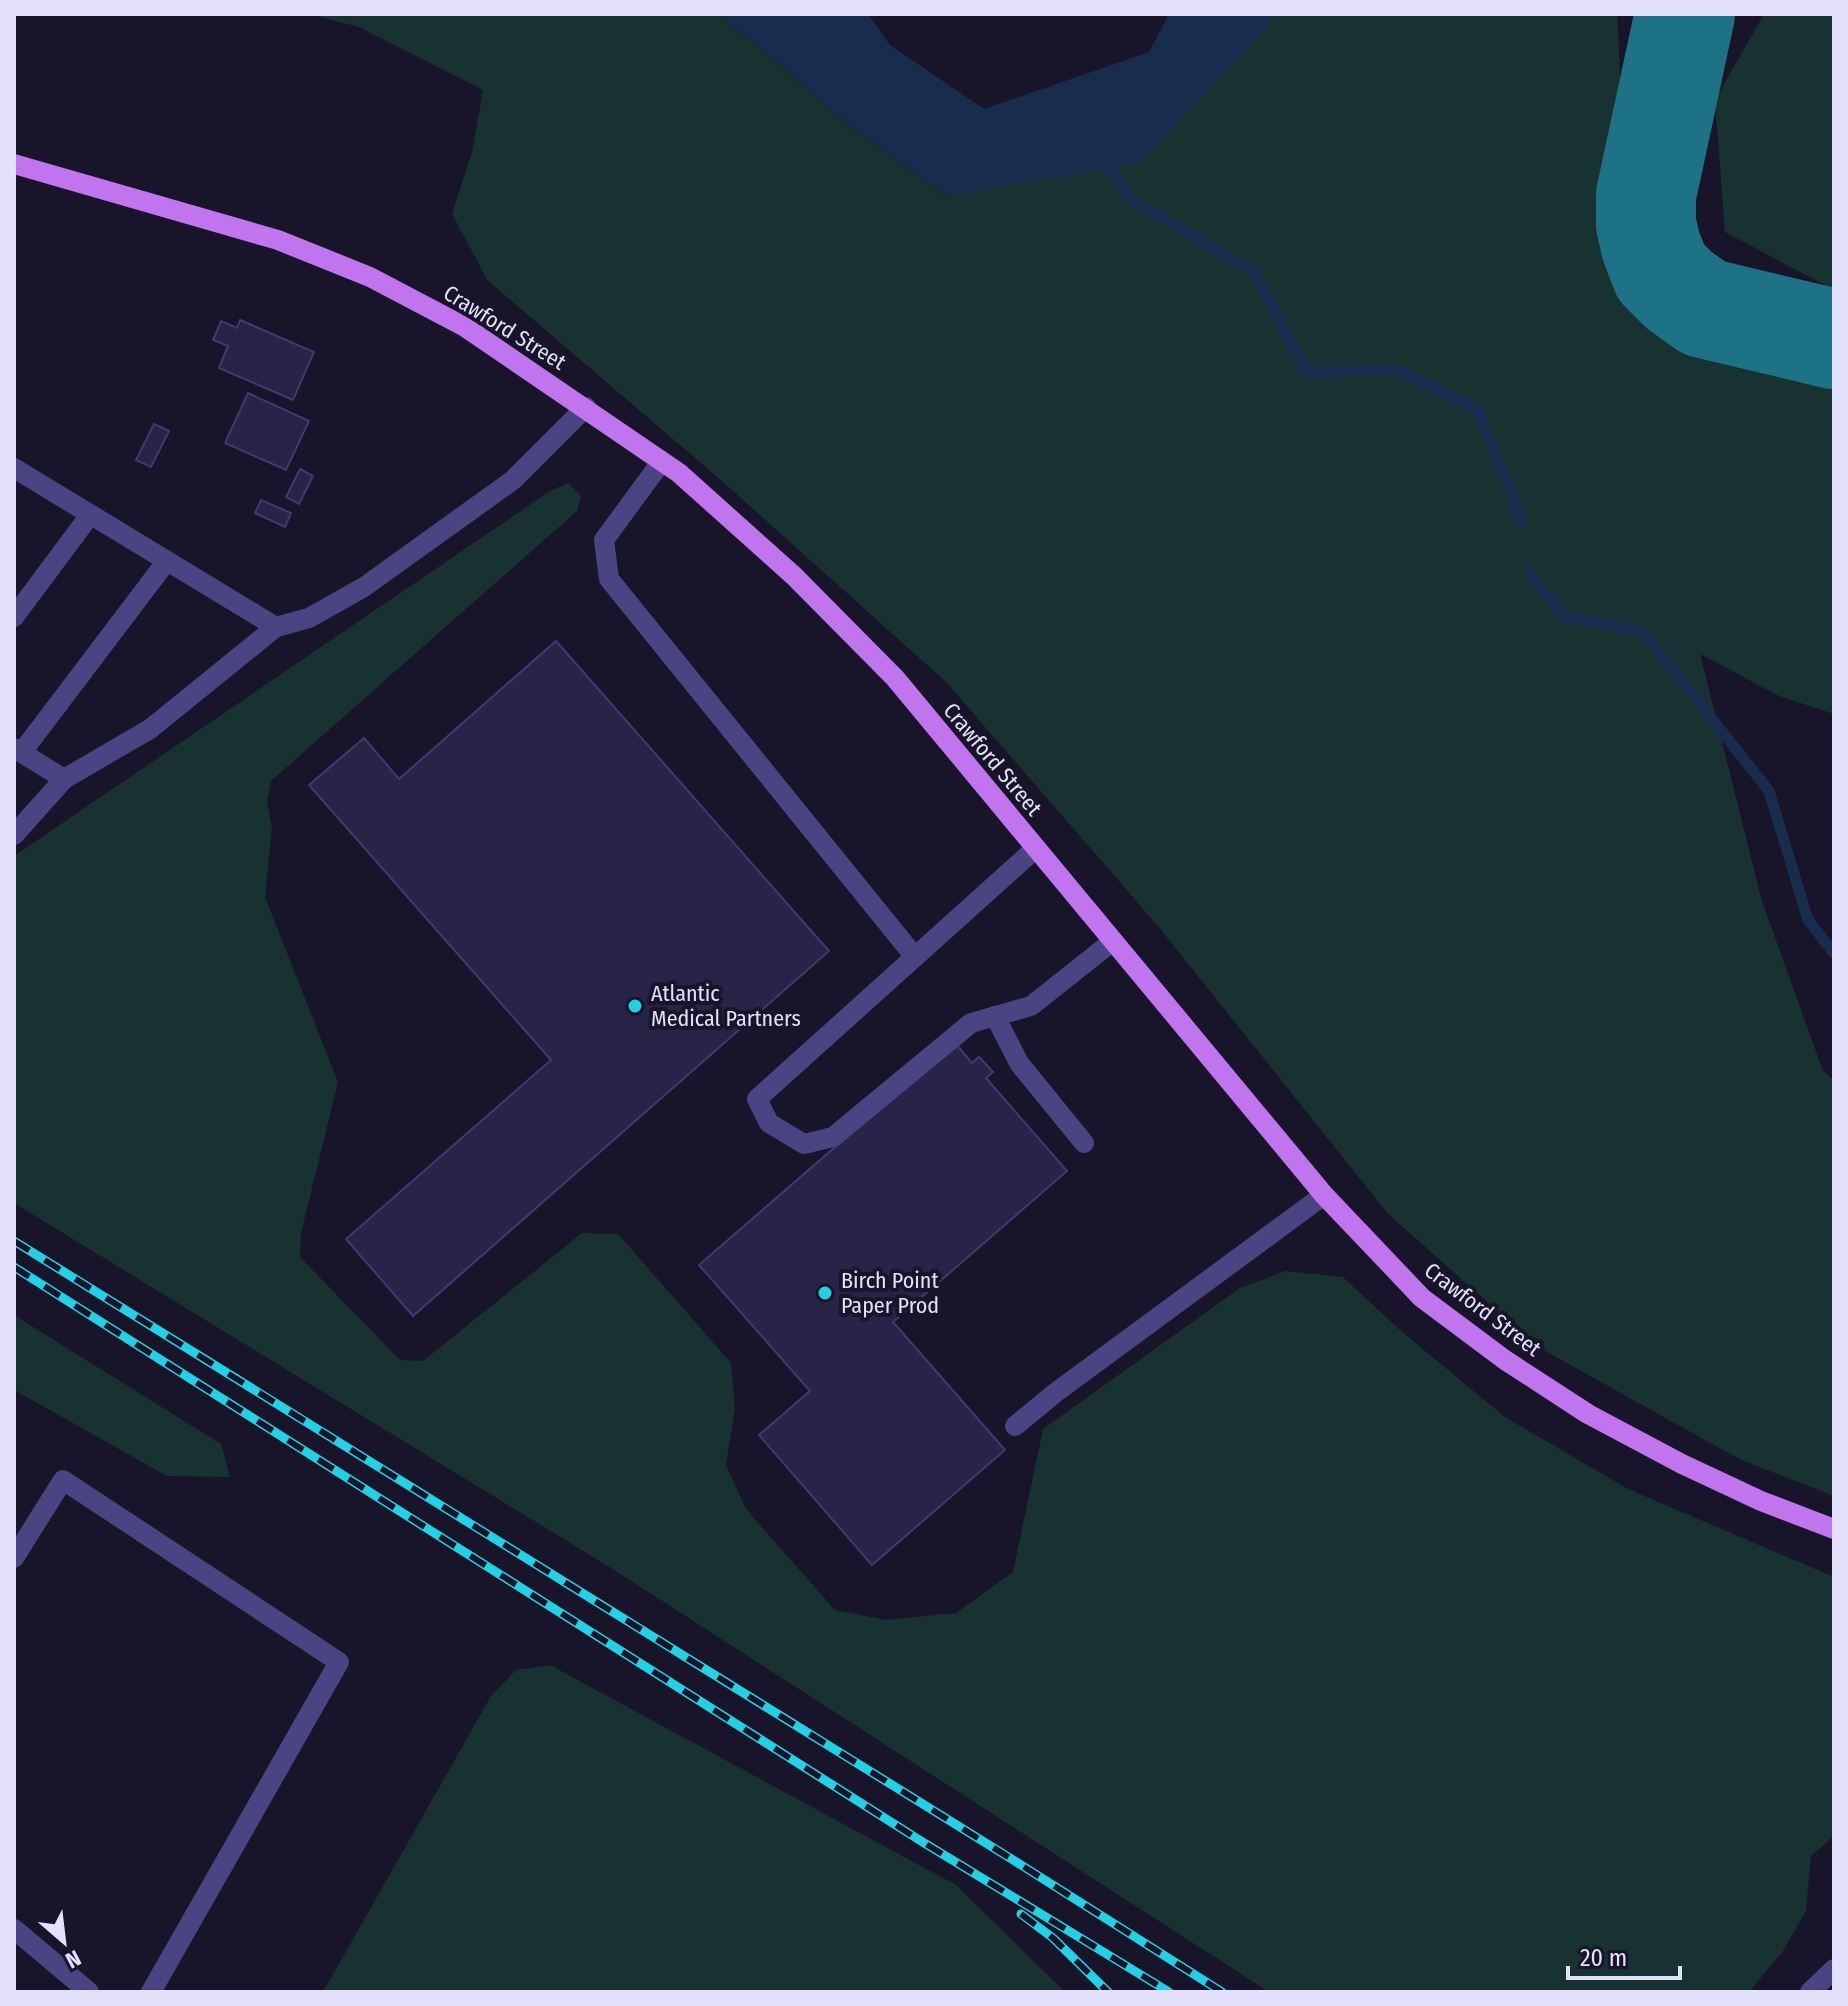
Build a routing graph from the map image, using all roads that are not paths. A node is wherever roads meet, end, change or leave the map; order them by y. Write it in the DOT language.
graph roads {
  1 [pos="14,164"];
  2 [pos="586,407"];
  3 [pos="662,461"];
  4 [pos="14,468"];
  5 [pos="90,515"];
  6 [pos="166,562"];
  7 [pos="14,617"];
  8 [pos="276,627"];
  9 [pos="18,750"];
  10 [pos="64,779"];
  11 [pos="14,835"];
  12 [pos="1036,848"];
  13 [pos="1113,941"];
  14 [pos="915,957"];
  15 [pos="995,1016"];
  16 [pos="1084,1143"];
  17 [pos="1324,1195"];
  18 [pos="1015,1426"];
  19 [pos="1834,1529"];
  20 [pos="14,1558"];
  21 [pos="14,1929"];
  22 [pos="1834,1969"];
  23 [pos="89,1992"];
  24 [pos="151,1992"];
  25 [pos="1810,1992"];
  1 -- 2 [label="main road, Crawford Street"];
  2 -- 3 [label="main road, Crawford Street"];
  2 -- 8 [label="lane"];
  3 -- 12 [label="main road, Crawford Street"];
  3 -- 14 [label="lane"];
  4 -- 5 [label="lane"];
  5 -- 6 [label="lane"];
  5 -- 7 [label="lane"];
  6 -- 8 [label="lane"];
  6 -- 9 [label="lane"];
  8 -- 10 [label="lane"];
  9 -- 10 [label="lane"];
  10 -- 11 [label="lane"];
  12 -- 13 [label="main road, Crawford Street"];
  12 -- 14 [label="lane"];
  13 -- 15 [label="lane"];
  13 -- 17 [label="main road, Crawford Street"];
  14 -- 15 [label="lane"];
  15 -- 16 [label="lane"];
  17 -- 18 [label="lane"];
  17 -- 19 [label="main road, Crawford Street"];
  20 -- 24 [label="lane"];
  21 -- 23 [label="lane"];
  22 -- 25 [label="lane"];
}
